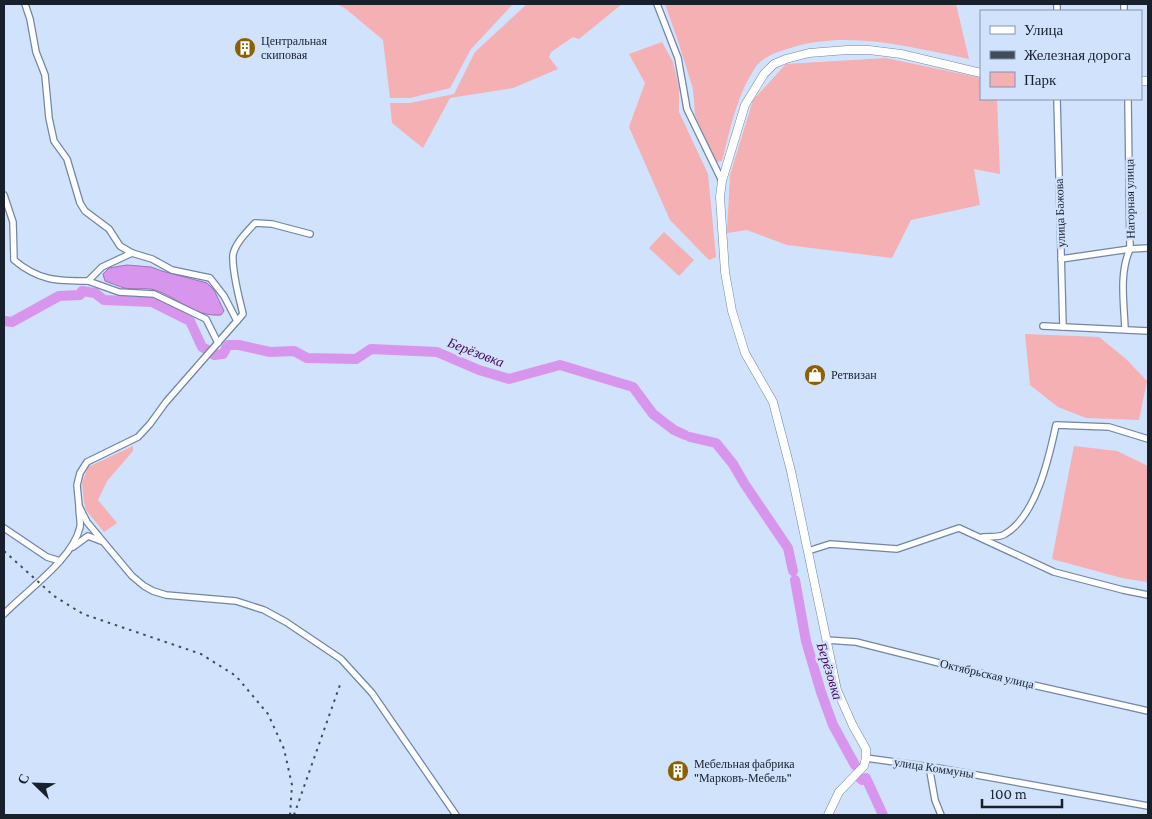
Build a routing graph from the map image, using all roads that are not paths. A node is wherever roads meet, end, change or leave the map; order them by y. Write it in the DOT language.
graph roads {
  1 [pos="25,4"];
  2 [pos="657,4"];
  3 [pos="980,73"];
  4 [pos="1057,100"];
  5 [pos="1128,100"];
  6 [pos="722,181"];
  7 [pos="4,195"];
  8 [pos="310,234"];
  9 [pos="1148,248"];
  10 [pos="1130,249"];
  11 [pos="132,253"];
  12 [pos="1062,259"];
  13 [pos="88,281"];
  14 [pos="237,321"];
  15 [pos="1044,326"];
  16 [pos="1063,326"];
  17 [pos="1125,329"];
  18 [pos="1148,331"];
  19 [pos="218,343"];
  20 [pos="1148,438"];
  21 [pos="79,506"];
  22 [pos="4,528"];
  23 [pos="981,537"];
  24 [pos="103,541"];
  25 [pos="72,548"];
  26 [pos="808,551"];
  27 [pos="60,560"];
  28 [pos="1148,595"];
  29 [pos="4,614"];
  30 [pos="826,640"];
  31 [pos="1148,711"];
  32 [pos="866,758"];
  33 [pos="929,766"];
  34 [pos="1148,806"];
  35 [pos="456,815"];
  36 [pos="828,815"];
  37 [pos="941,815"];
  1 -- 11 [label="street"];
  2 -- 6 [label="street"];
  3 -- 6 [label="street"];
  4 -- 12 [label="street, улица Бажова"];
  5 -- 10 [label="street, Нагорная улица"];
  6 -- 26 [label="street"];
  7 -- 13 [label="street"];
  8 -- 14 [label="street"];
  9 -- 10 [label="street"];
  10 -- 12 [label="street"];
  10 -- 17 [label="street, Нагорная улица"];
  11 -- 13 [label="street"];
  11 -- 14 [label="street"];
  12 -- 16 [label="street, улица Бажова"];
  13 -- 19 [label="street"];
  14 -- 19 [label="street"];
  15 -- 16 [label="street"];
  16 -- 17 [label="street"];
  17 -- 18 [label="street"];
  19 -- 21 [label="street"];
  20 -- 23 [label="street"];
  21 -- 24 [label="street"];
  21 -- 25 [label="street"];
  22 -- 27 [label="street"];
  23 -- 26 [label="street"];
  23 -- 28 [label="street"];
  24 -- 25 [label="street"];
  24 -- 35 [label="street"];
  25 -- 27 [label="street"];
  26 -- 30 [label="street"];
  27 -- 29 [label="street"];
  30 -- 31 [label="street, Октябрьская улица"];
  30 -- 32 [label="street"];
  32 -- 33 [label="street, улица Коммуны"];
  32 -- 36 [label="street"];
  33 -- 34 [label="street, улица Коммуны"];
  33 -- 37 [label="street"];
}
